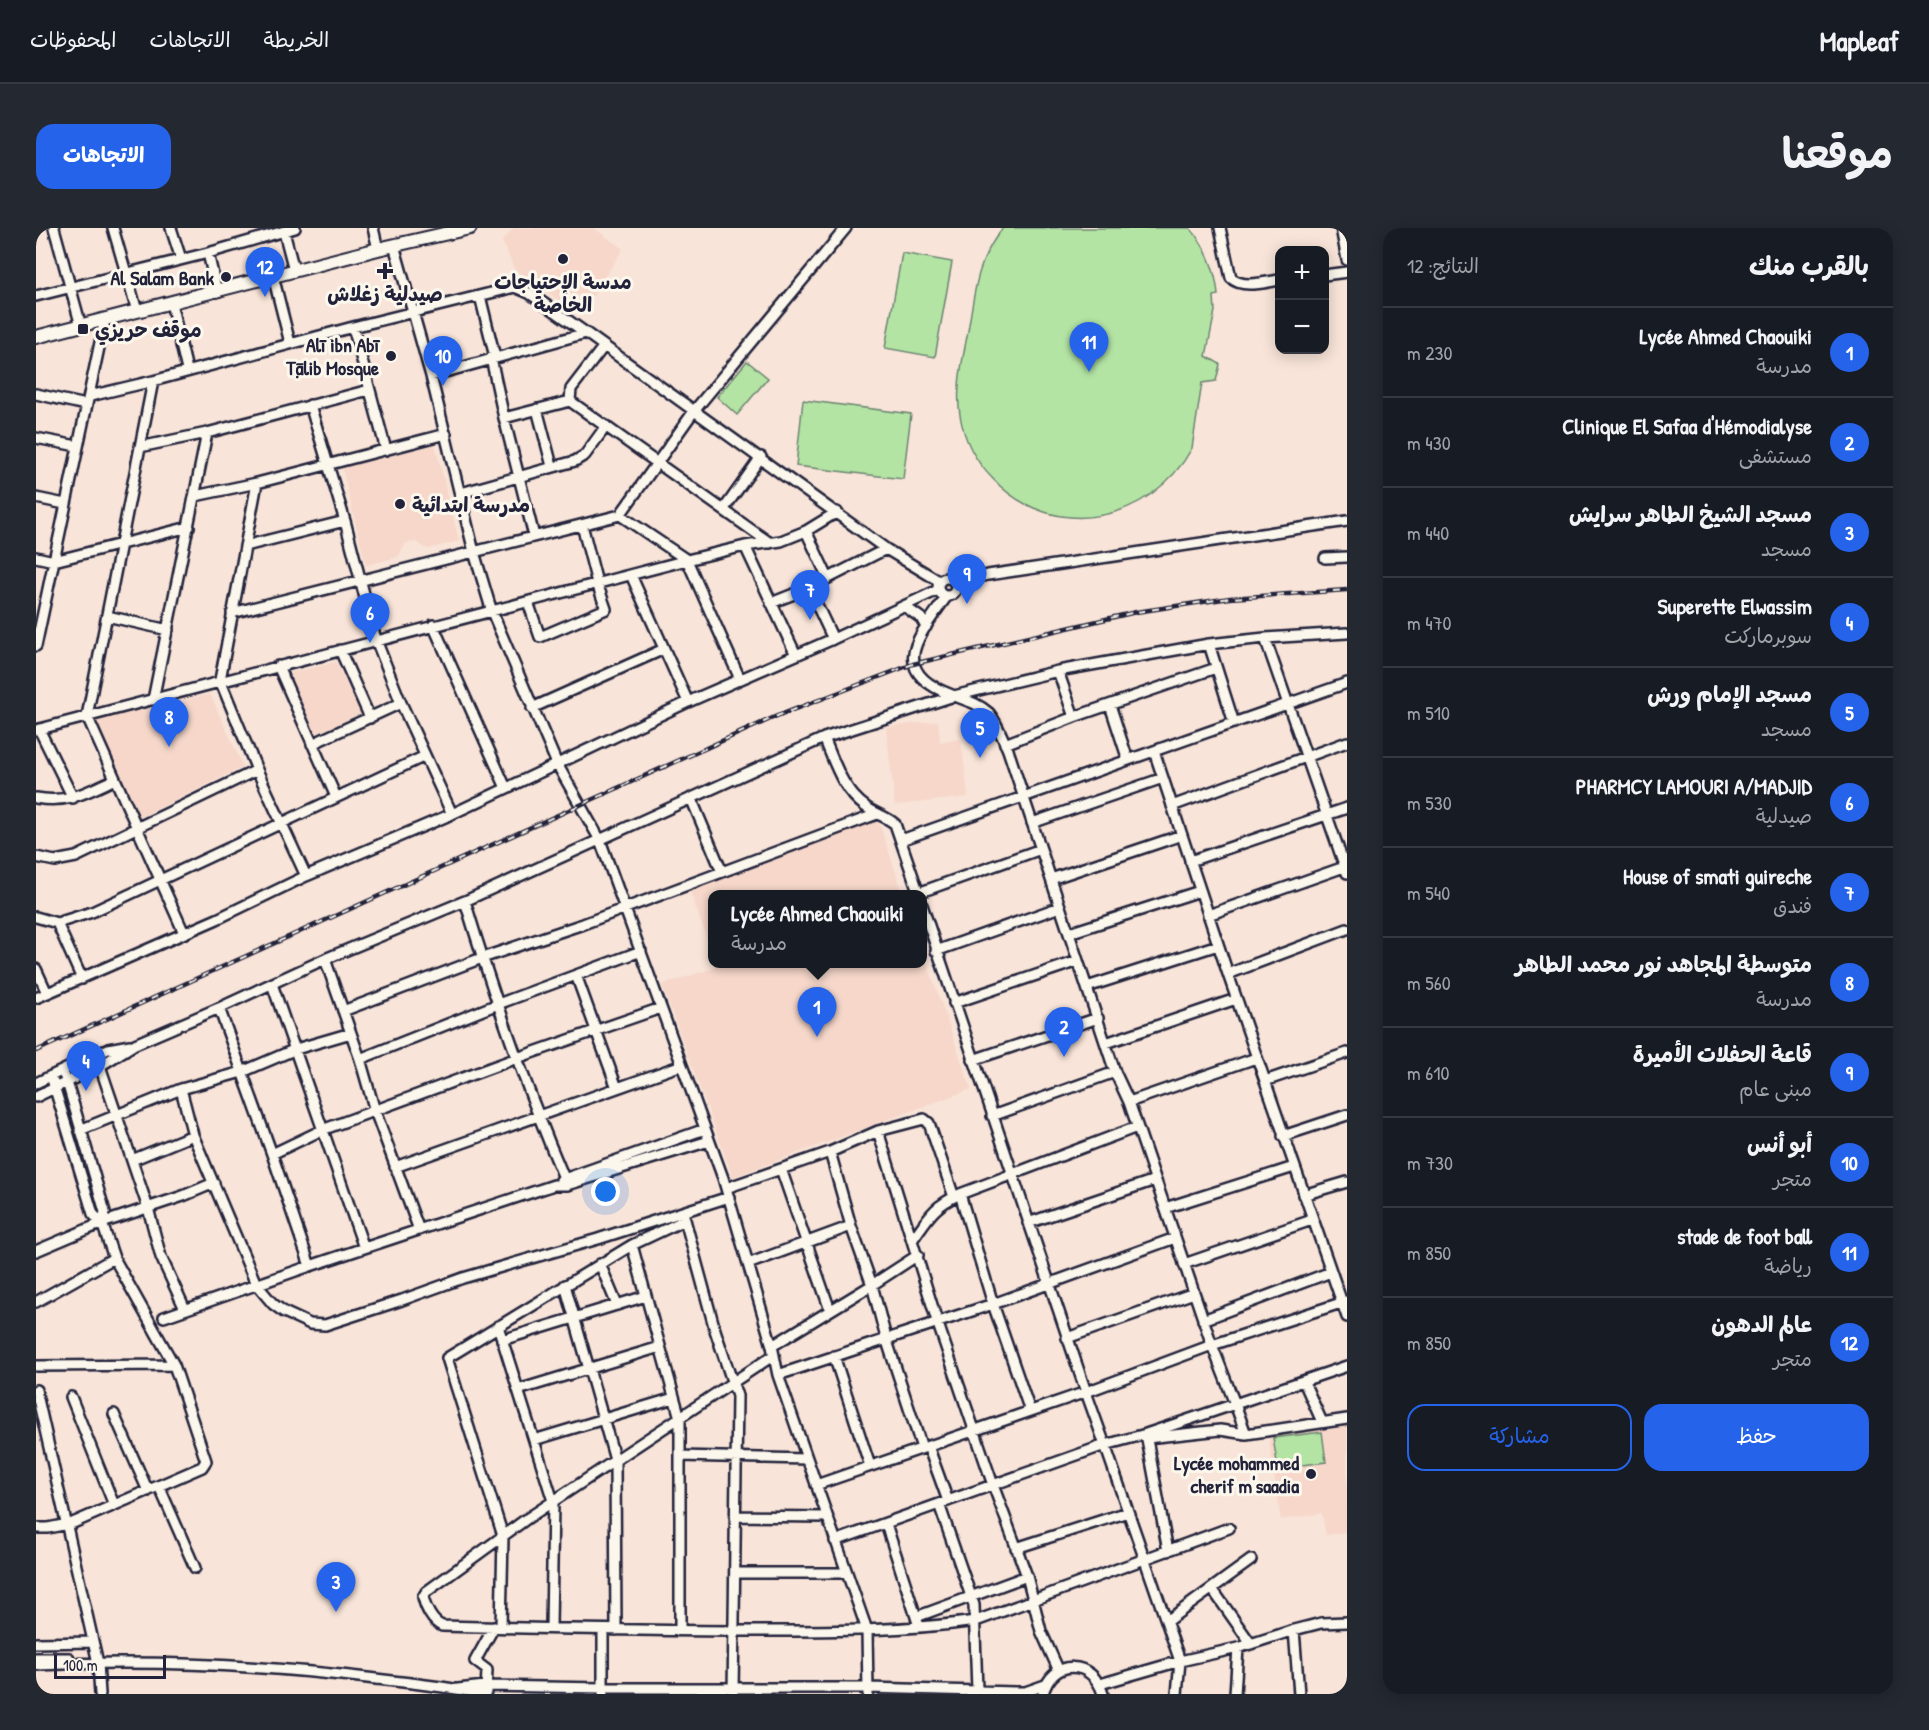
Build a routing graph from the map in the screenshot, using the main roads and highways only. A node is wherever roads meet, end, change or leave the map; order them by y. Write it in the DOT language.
graph roads {
  1 [pos="462,229"];
  2 [pos="36,337"];
  1 -- 2 [label="main road"];
}
